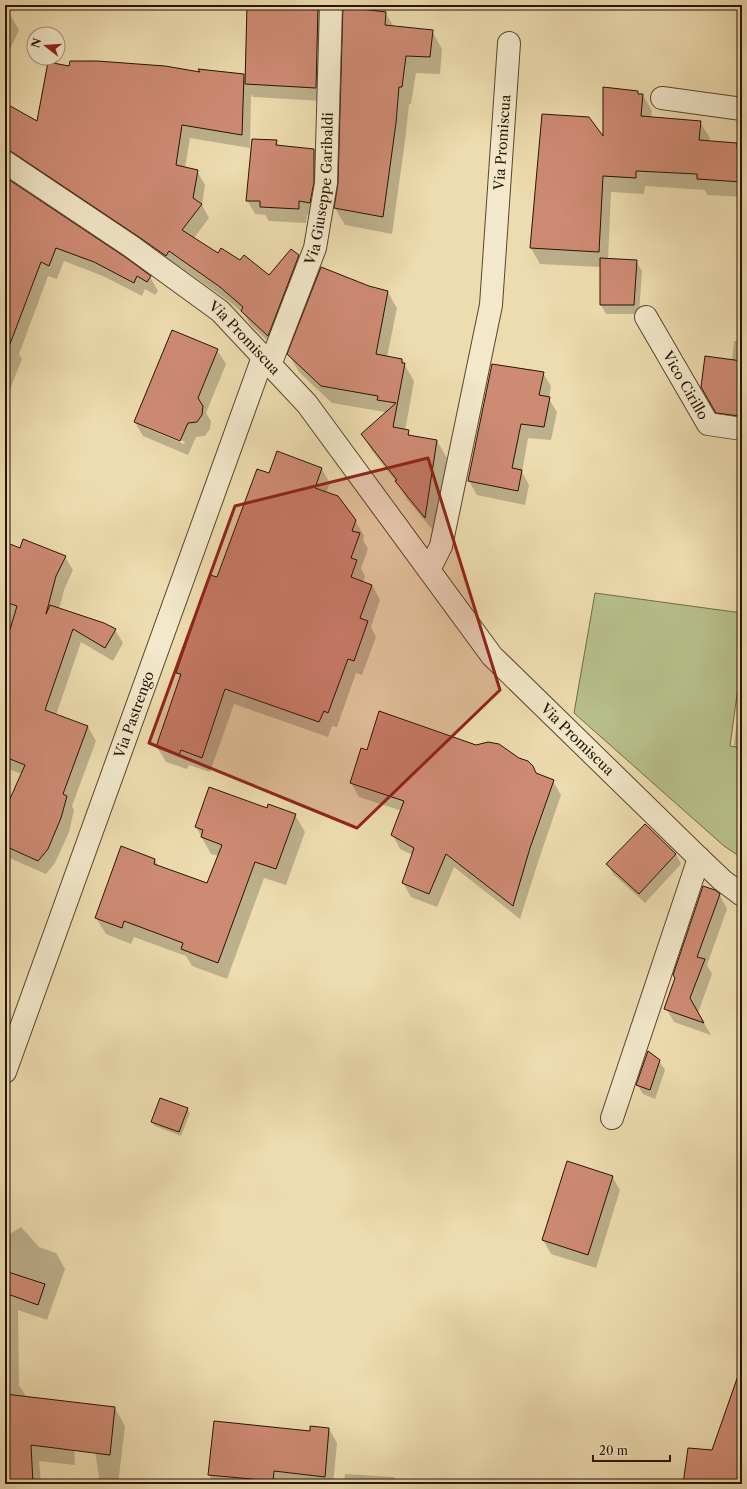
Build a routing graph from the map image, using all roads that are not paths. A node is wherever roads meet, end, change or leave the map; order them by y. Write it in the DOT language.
graph roads {
  1 [pos="331,5"];
  2 [pos="509,43"];
  3 [pos="662,98"];
  4 [pos="742,110"];
  5 [pos="5,162"];
  6 [pos="646,317"];
  7 [pos="267,361"];
  8 [pos="742,429"];
  9 [pos="429,570"];
  10 [pos="699,858"];
  11 [pos="742,895"];
  12 [pos="5,1072"];
  13 [pos="612,1118"];
  1 -- 7 [label="street, Via Giuseppe Garibaldi"];
  2 -- 9 [label="street, Via Promiscua"];
  3 -- 4 [label="street"];
  5 -- 7 [label="street, Via Promiscua"];
  6 -- 8 [label="street, Vico Cirillo"];
  7 -- 9 [label="street, Via Promiscua"];
  7 -- 12 [label="street, Via Pastrengo"];
  9 -- 10 [label="street, Via Promiscua"];
  10 -- 11 [label="street, Via Promiscua"];
  10 -- 13 [label="street"];
}
